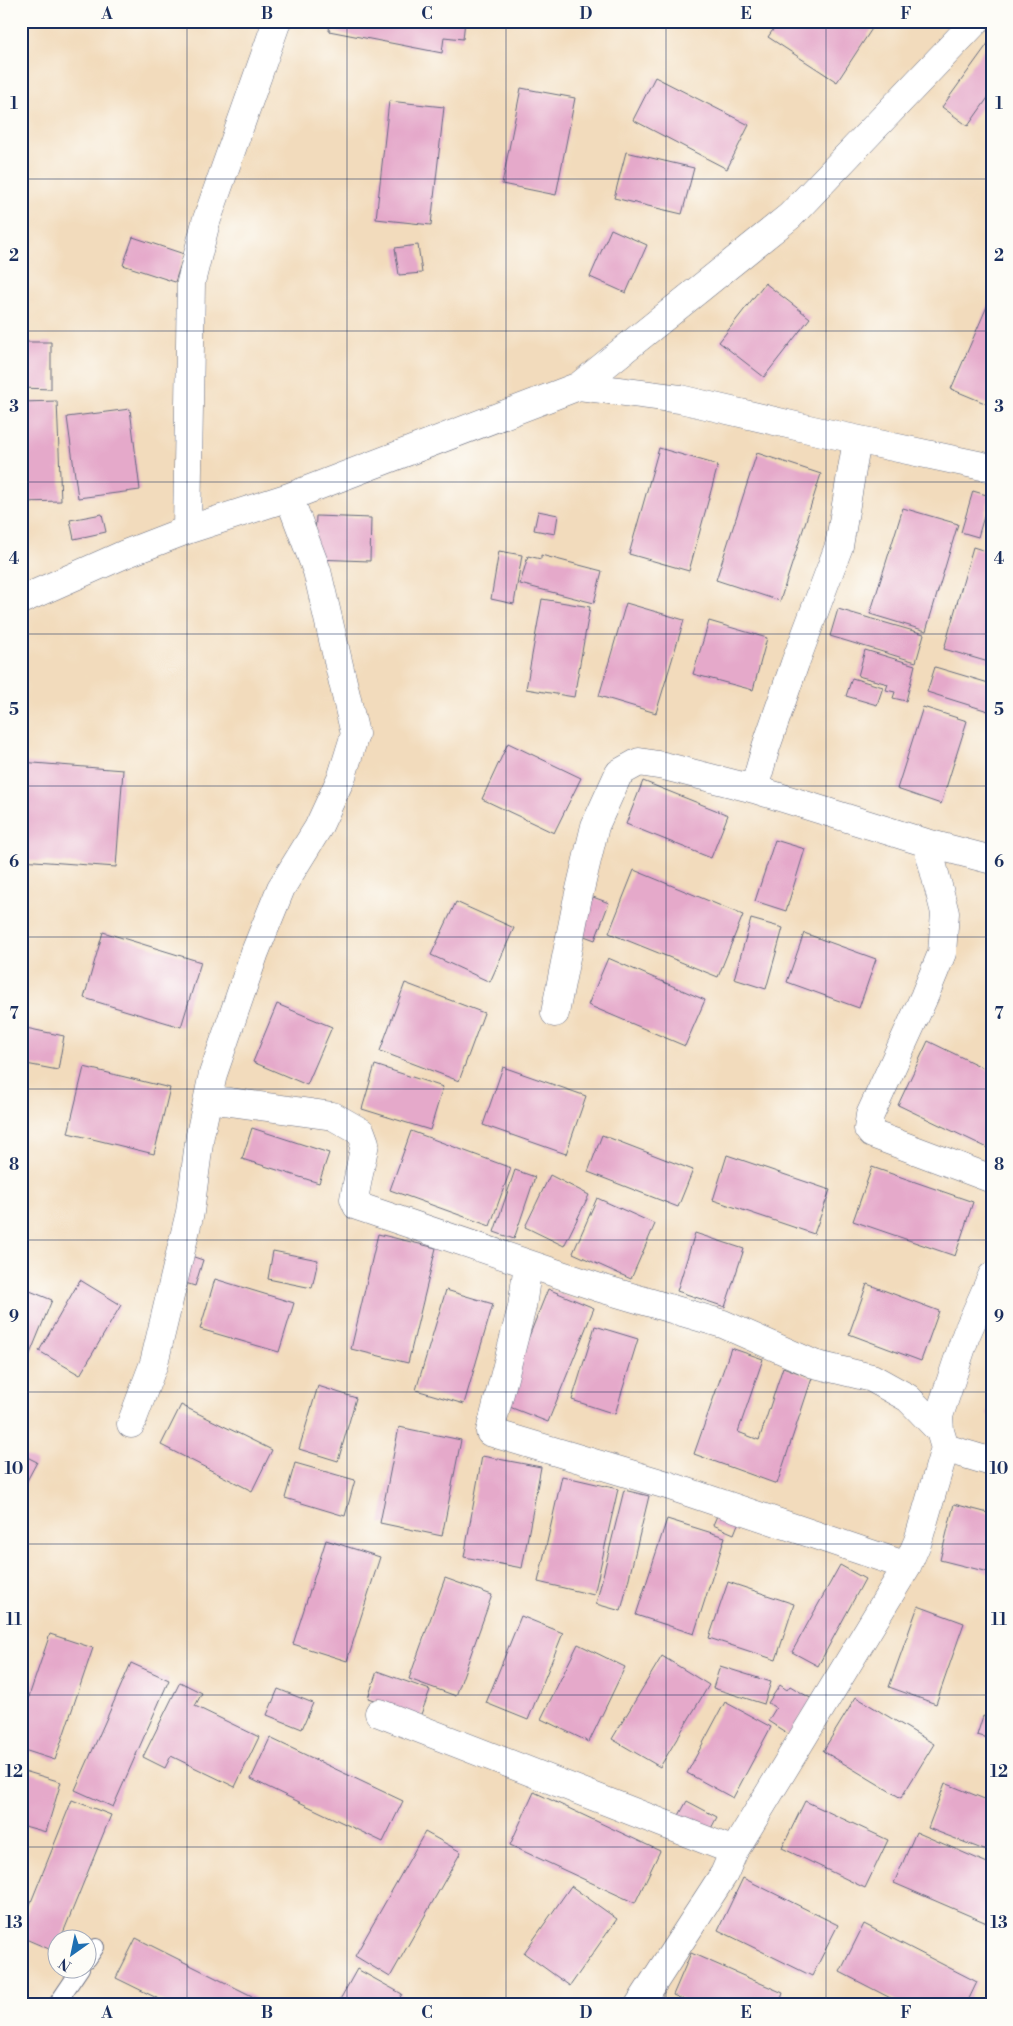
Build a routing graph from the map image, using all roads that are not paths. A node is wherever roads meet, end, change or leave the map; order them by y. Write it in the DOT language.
graph roads {
  1 [pos="277,21"];
  2 [pos="976,21"];
  3 [pos="579,386"];
  4 [pos="857,440"];
  5 [pos="992,468"];
  6 [pos="290,497"];
  7 [pos="187,530"];
  8 [pos="21,600"];
  9 [pos="754,789"];
  10 [pos="927,842"];
  11 [pos="992,860"];
  12 [pos="555,1013"];
  13 [pos="208,1099"];
  14 [pos="992,1179"];
  15 [pos="528,1264"];
  16 [pos="992,1276"];
  17 [pos="131,1424"];
  18 [pos="943,1440"];
  19 [pos="992,1462"];
  20 [pos="907,1566"];
  21 [pos="379,1713"];
  22 [pos="734,1851"];
  23 [pos="74,1978"];
  24 [pos="56,2005"];
  25 [pos="639,2005"];
  1 -- 7 [label="street"];
  2 -- 3 [label="street"];
  3 -- 4 [label="street"];
  3 -- 6 [label="street"];
  4 -- 5 [label="street"];
  4 -- 9 [label="street"];
  6 -- 7 [label="street"];
  6 -- 13 [label="street"];
  7 -- 8 [label="street"];
  9 -- 10 [label="street"];
  9 -- 12 [label="street"];
  10 -- 11 [label="street"];
  10 -- 14 [label="street"];
  13 -- 15 [label="street"];
  13 -- 17 [label="street"];
  15 -- 18 [label="street"];
  15 -- 20 [label="street"];
  16 -- 18 [label="street"];
  18 -- 19 [label="street"];
  18 -- 20 [label="street"];
  20 -- 22 [label="street"];
  21 -- 22 [label="street"];
  22 -- 25 [label="street"];
  23 -- 24 [label="lane"];
}
